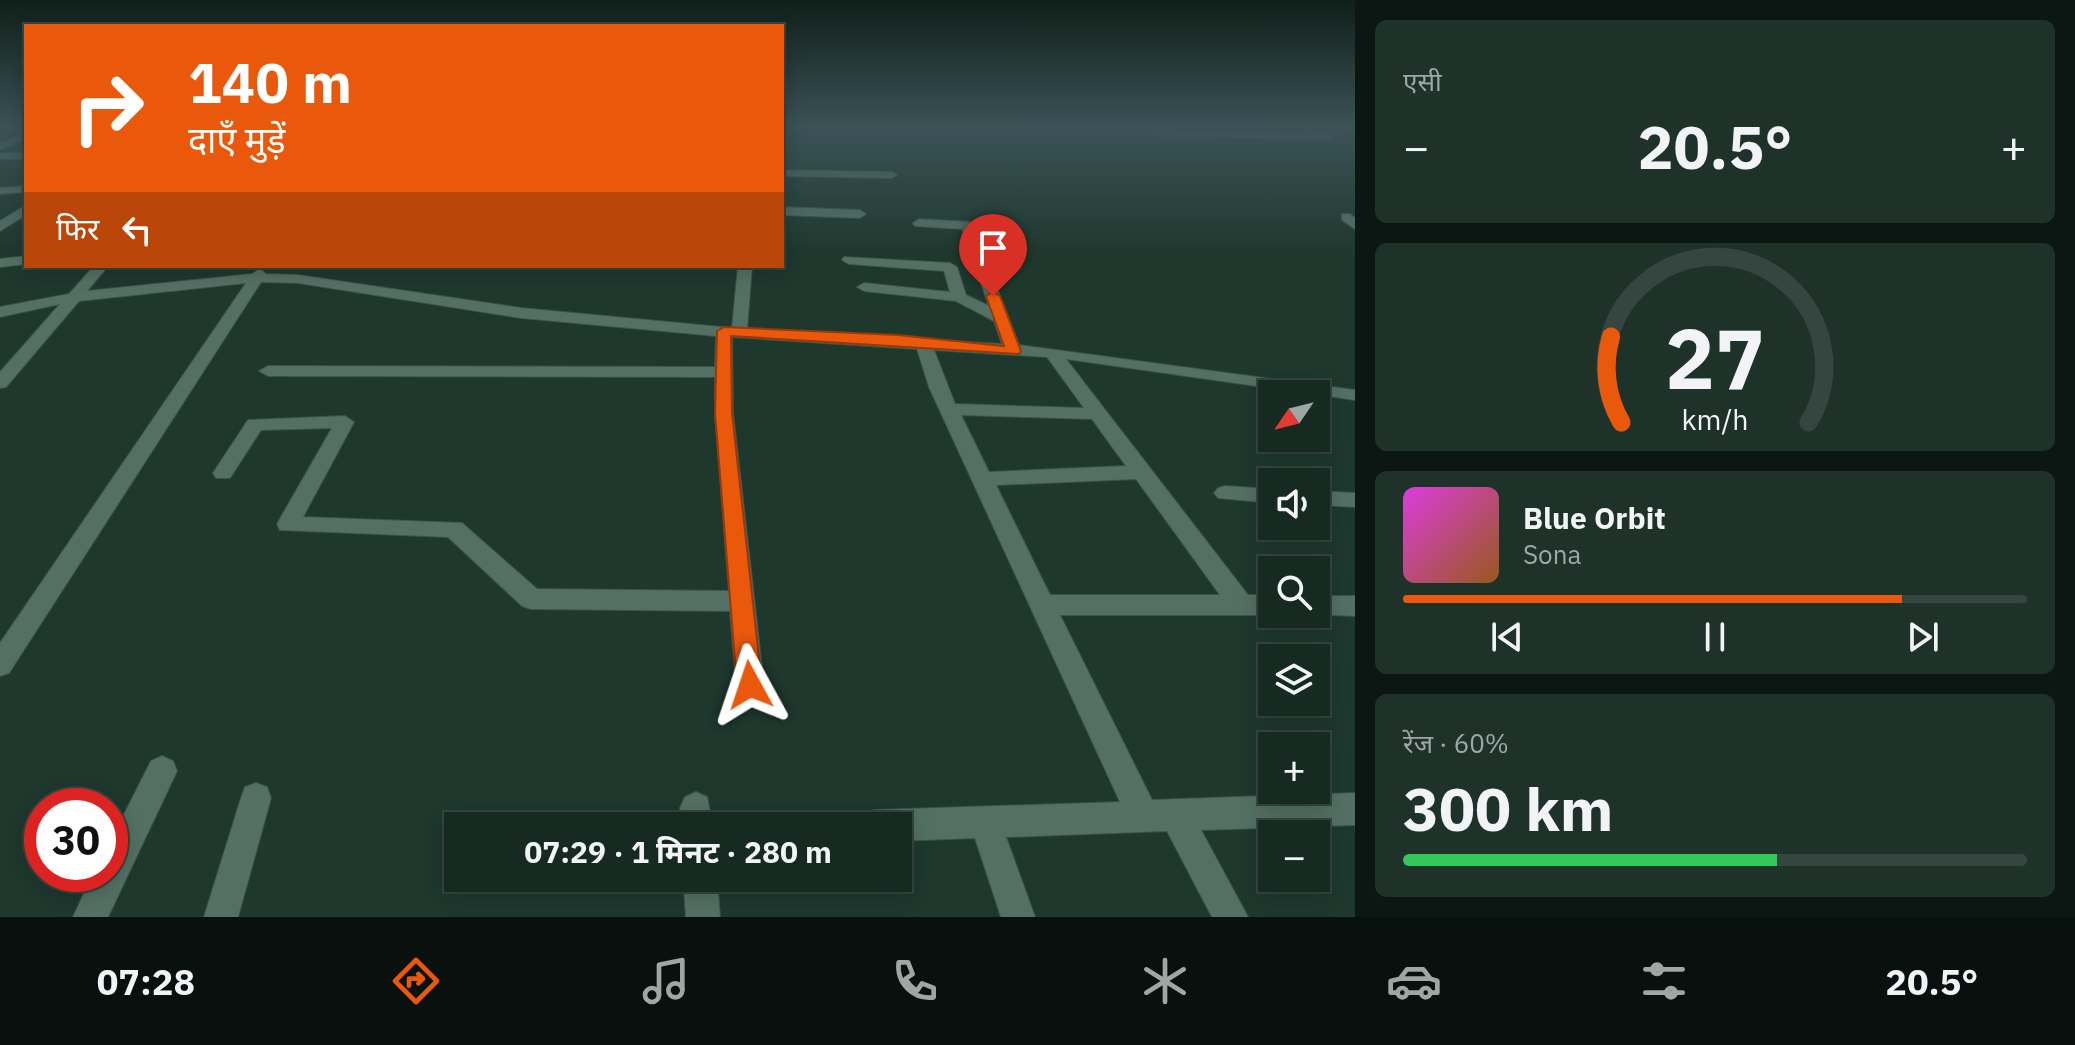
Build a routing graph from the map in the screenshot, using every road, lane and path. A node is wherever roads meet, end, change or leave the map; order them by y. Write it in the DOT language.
graph roads {
  1 [pos="784,173"];
  2 [pos="892,175"];
  3 [pos="24,189"];
  4 [pos="0,191"];
  5 [pos="784,211"];
  6 [pos="860,214"];
  7 [pos="19,218"];
  8 [pos="919,223"];
  9 [pos="0,227"];
  10 [pos="24,260"];
  11 [pos="849,260"];
  12 [pos="0,263"];
  13 [pos="99,268"];
  14 [pos="745,268"];
  15 [pos="260,272"];
  16 [pos="864,287"];
  17 [pos="77,297"];
  18 [pos="959,297"];
  19 [pos="5,309"];
  20 [pos="1002,319"];
  21 [pos="732,332"];
  22 [pos="923,342"];
  23 [pos="1013,351"];
  24 [pos="1052,352"];
  25 [pos="268,371"];
  26 [pos="724,372"];
  27 [pos="0,383"];
  28 [pos="1355,395"];
  29 [pos="949,409"];
  30 [pos="1098,414"];
  31 [pos="1142,472"];
  32 [pos="223,473"];
  33 [pos="983,479"];
  34 [pos="1225,493"];
  35 [pos="1258,495"];
  36 [pos="1330,499"];
  37 [pos="1355,500"];
  38 [pos="742,601"];
  39 [pos="1042,605"];
  40 [pos="1241,605"];
  41 [pos="1258,605"];
  42 [pos="1330,606"];
  43 [pos="1355,606"];
  44 [pos="0,665"];
  45 [pos="750,685"];
  46 [pos="162,771"];
  47 [pos="256,798"];
  48 [pos="1355,809"];
  49 [pos="1159,816"];
  50 [pos="985,822"];
  51 [pos="912,825"];
  52 [pos="701,892"];
  53 [pos="90,917"];
  54 [pos="221,917"];
  55 [pos="703,917"];
  56 [pos="1018,917"];
  57 [pos="1231,917"];
  1 -- 2 [label="street"];
  3 -- 4 [label="street"];
  5 -- 6 [label="street"];
  7 -- 9 [label="street"];
  8 -- 20 [label="street"];
  10 -- 12 [label="street"];
  11 -- 18 [label="street"];
  13 -- 17 [label="street"];
  14 -- 21 [label="street"];
  15 -- 17 [label="street"];
  15 -- 21 [label="street"];
  15 -- 44 [label="street"];
  16 -- 18 [label="street"];
  17 -- 19 [label="street"];
  17 -- 27 [label="street"];
  18 -- 20 [label="street"];
  20 -- 23 [label="street"];
  21 -- 22 [label="street"];
  21 -- 26 [label="street"];
  22 -- 23 [label="street"];
  22 -- 29 [label="street"];
  23 -- 24 [label="street"];
  24 -- 28 [label="street"];
  24 -- 30 [label="street"];
  25 -- 26 [label="street"];
  26 -- 38 [label="street"];
  29 -- 30 [label="street"];
  29 -- 33 [label="street"];
  30 -- 31 [label="street"];
  31 -- 33 [label="street"];
  31 -- 40 [label="street"];
  32 -- 38 [label="street"];
  33 -- 39 [label="street"];
  34 -- 35 [label="street"];
  36 -- 37 [label="street"];
  38 -- 45 [label="street"];
  39 -- 40 [label="street"];
  39 -- 49 [label="street"];
  40 -- 41 [label="street"];
  42 -- 43 [label="street"];
  46 -- 53 [label="street"];
  47 -- 54 [label="street"];
  48 -- 49 [label="street"];
  49 -- 50 [label="street"];
  49 -- 57 [label="street"];
  50 -- 51 [label="street"];
  50 -- 56 [label="street"];
  52 -- 55 [label="street"];
}
